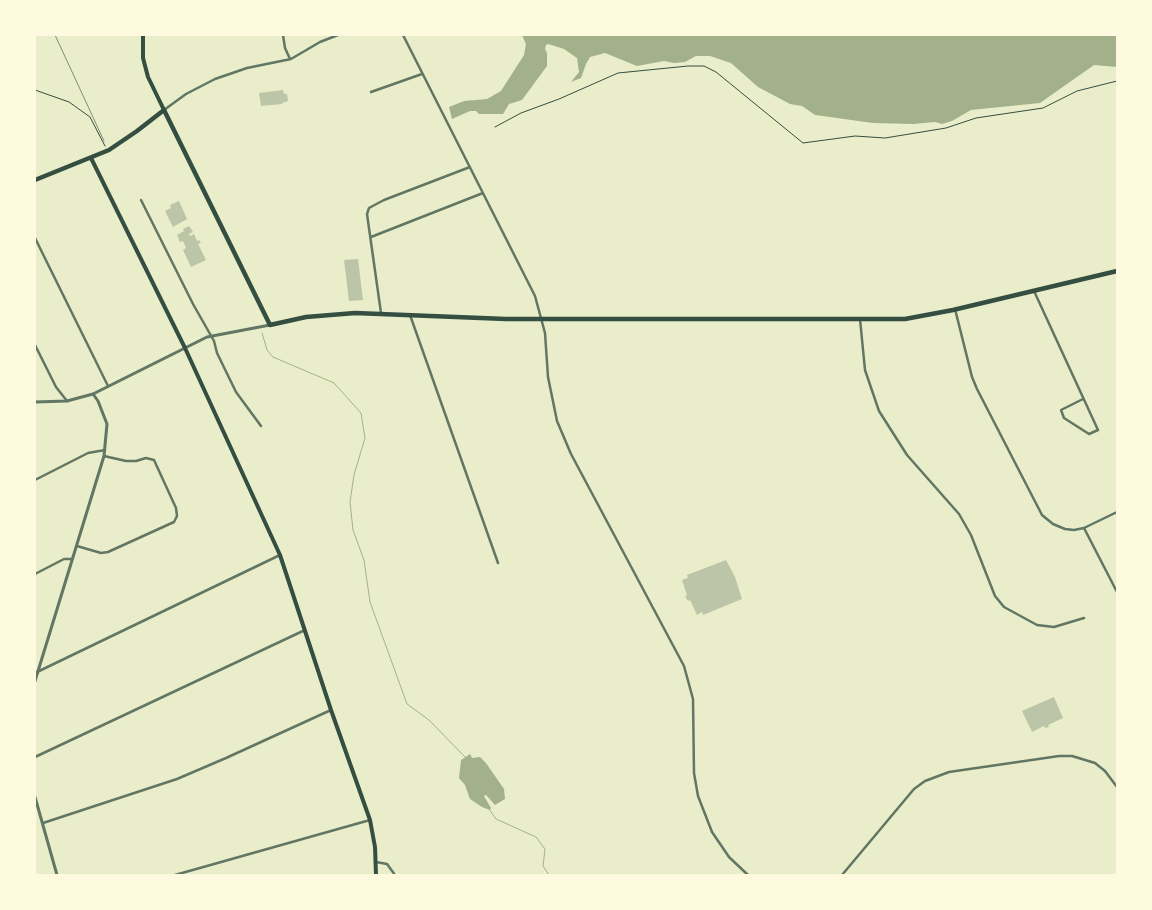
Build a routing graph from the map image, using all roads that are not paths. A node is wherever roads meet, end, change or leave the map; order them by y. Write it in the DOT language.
graph roads {
  1 [pos="143,35"];
  2 [pos="283,35"];
  3 [pos="338,35"];
  4 [pos="403,35"];
  5 [pos="290,59"];
  6 [pos="422,74"];
  7 [pos="371,92"];
  8 [pos="164,110"];
  9 [pos="91,158"];
  10 [pos="470,167"];
  11 [pos="35,180"];
  12 [pos="483,193"];
  13 [pos="141,200"];
  14 [pos="372,237"];
  15 [pos="35,238"];
  16 [pos="1117,271"];
  17 [pos="1034,291"];
  18 [pos="955,310"];
  19 [pos="381,313"];
  20 [pos="410,315"];
  21 [pos="542,318"];
  22 [pos="860,320"];
  23 [pos="270,325"];
  24 [pos="211,336"];
  25 [pos="35,345"];
  26 [pos="185,348"];
  27 [pos="108,386"];
  28 [pos="93,394"];
  29 [pos="1083,399"];
  30 [pos="67,401"];
  31 [pos="35,402"];
  32 [pos="261,426"];
  33 [pos="105,450"];
  34 [pos="104,456"];
  35 [pos="35,480"];
  36 [pos="1117,512"];
  37 [pos="1084,528"];
  38 [pos="77,546"];
  39 [pos="280,555"];
  40 [pos="73,559"];
  41 [pos="498,562"];
  42 [pos="35,574"];
  43 [pos="1117,592"];
  44 [pos="1084,618"];
  45 [pos="304,630"];
  46 [pos="36,672"];
  47 [pos="35,681"];
  48 [pos="331,710"];
  49 [pos="35,757"];
  50 [pos="1117,787"];
  51 [pos="35,797"];
  52 [pos="370,820"];
  53 [pos="43,823"];
  54 [pos="376,862"];
  55 [pos="57,875"];
  56 [pos="175,875"];
  57 [pos="376,875"];
  58 [pos="395,875"];
  59 [pos="748,875"];
  60 [pos="842,875"];
  1 -- 8 [label="main road"];
  2 -- 5 [label="street"];
  3 -- 5 [label="street"];
  4 -- 6 [label="street"];
  5 -- 8 [label="street"];
  6 -- 7 [label="street"];
  6 -- 10 [label="street"];
  8 -- 9 [label="main road"];
  8 -- 23 [label="main road"];
  9 -- 11 [label="main road"];
  9 -- 26 [label="main road"];
  10 -- 12 [label="street"];
  10 -- 14 [label="street"];
  12 -- 14 [label="street"];
  12 -- 21 [label="street"];
  13 -- 24 [label="street"];
  14 -- 19 [label="street"];
  15 -- 27 [label="street"];
  16 -- 17 [label="main road"];
  17 -- 18 [label="main road"];
  17 -- 29 [label="street"];
  18 -- 22 [label="main road"];
  18 -- 37 [label="street"];
  19 -- 20 [label="main road"];
  19 -- 23 [label="main road"];
  20 -- 21 [label="main road"];
  20 -- 41 [label="street"];
  21 -- 22 [label="main road"];
  21 -- 59 [label="street"];
  22 -- 44 [label="street"];
  23 -- 24 [label="street"];
  24 -- 26 [label="street"];
  24 -- 32 [label="street"];
  25 -- 30 [label="street"];
  26 -- 27 [label="street"];
  26 -- 39 [label="main road"];
  27 -- 28 [label="street"];
  28 -- 30 [label="street"];
  28 -- 33 [label="street"];
  29 -- 29 [label="street"];
  30 -- 31 [label="street"];
  33 -- 34 [label="street"];
  33 -- 35 [label="street"];
  34 -- 38 [label="street"];
  34 -- 38 [label="street"];
  36 -- 37 [label="street"];
  37 -- 43 [label="street"];
  38 -- 40 [label="street"];
  39 -- 45 [label="main road"];
  39 -- 46 [label="street"];
  40 -- 42 [label="street"];
  40 -- 46 [label="street"];
  45 -- 48 [label="main road"];
  45 -- 49 [label="street"];
  46 -- 47 [label="street"];
  48 -- 52 [label="main road"];
  48 -- 53 [label="street"];
  50 -- 60 [label="street"];
  51 -- 53 [label="street"];
  52 -- 54 [label="main road"];
  52 -- 56 [label="street"];
  53 -- 55 [label="street"];
  54 -- 57 [label="main road"];
  54 -- 58 [label="street"];
}
